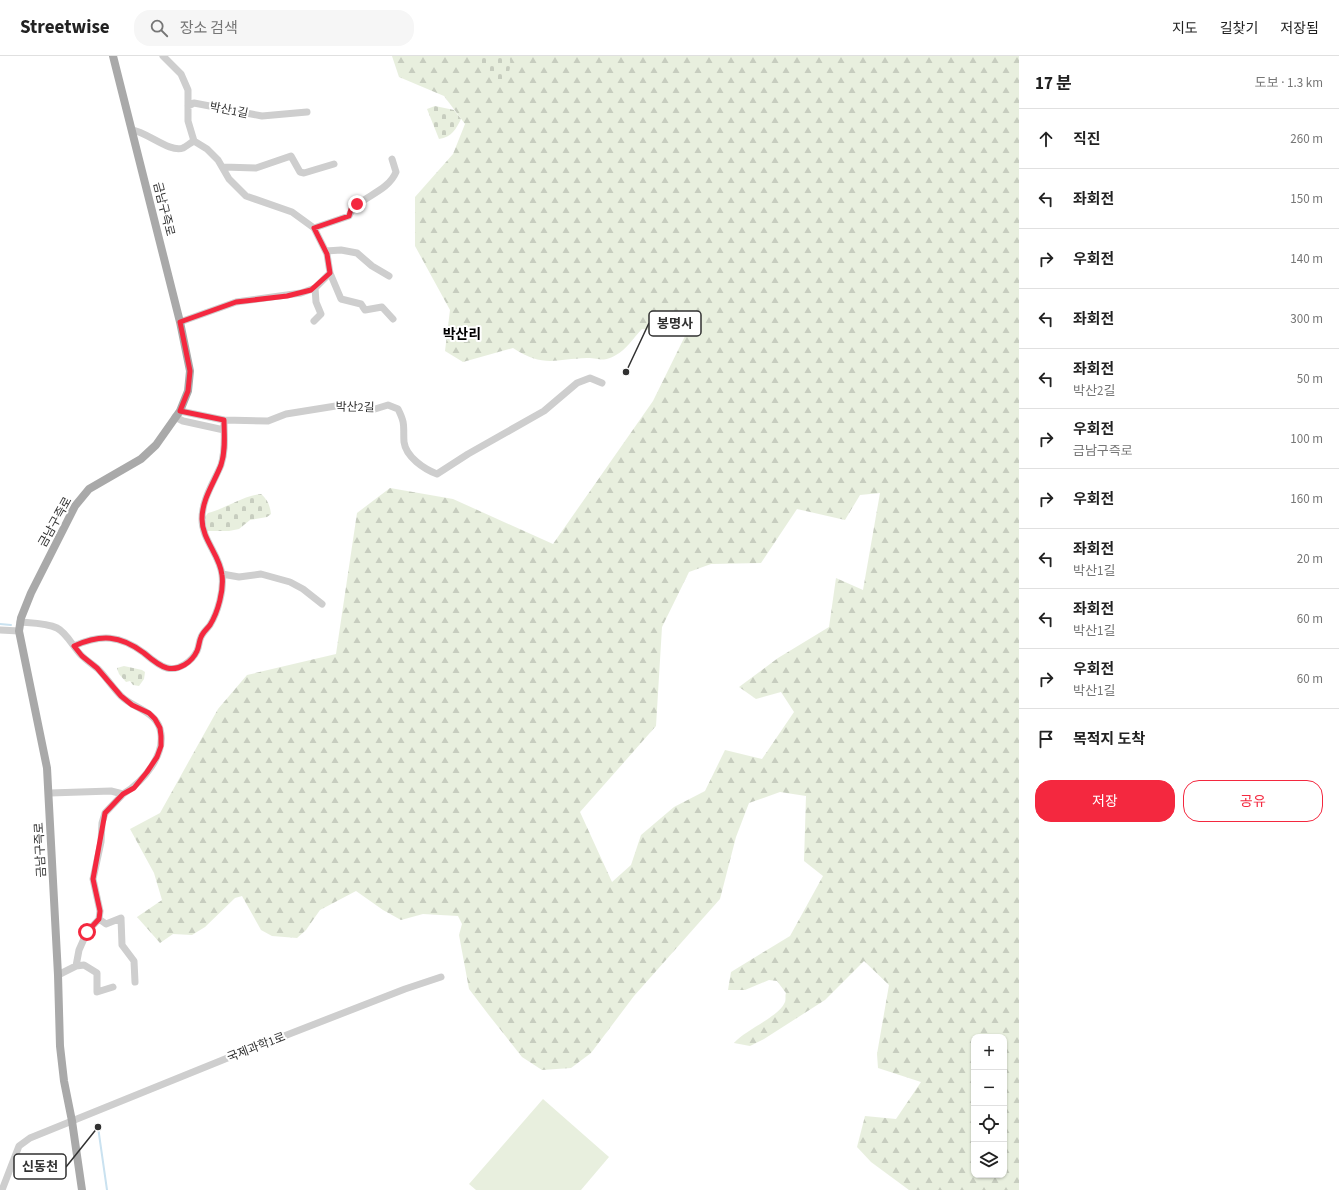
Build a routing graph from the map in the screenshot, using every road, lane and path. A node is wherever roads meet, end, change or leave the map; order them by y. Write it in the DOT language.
graph roads {
  1 [pos="113,56"];
  2 [pos="163,56"];
  3 [pos="188,106"];
  4 [pos="307,112"];
  5 [pos="132,130"];
  6 [pos="194,141"];
  7 [pos="392,159"];
  8 [pos="334,164"];
  9 [pos="223,168"];
  10 [pos="314,228"];
  11 [pos="326,251"];
  12 [pos="330,273"];
  13 [pos="389,276"];
  14 [pos="315,288"];
  15 [pos="393,319"];
  16 [pos="314,321"];
  17 [pos="180,322"];
  18 [pos="602,383"];
  19 [pos="178,414"];
  20 [pos="224,420"];
  21 [pos="224,430"];
  22 [pos="222,574"];
  23 [pos="322,604"];
  24 [pos="20,627"];
  25 [pos="0,630"];
  26 [pos="74,646"];
  27 [pos="50,793"];
  28 [pos="123,794"];
  29 [pos="99,919"];
  30 [pos="76,966"];
  31 [pos="58,974"];
  32 [pos="441,978"];
  33 [pos="136,982"];
  34 [pos="114,987"];
  35 [pos="72,1121"];
  36 [pos="2,1190"];
  37 [pos="82,1190"];
  1 -- 5 [label="main road, 금남구즉로"];
  2 -- 3 [label="street"];
  3 -- 4 [label="street, 박산1길"];
  3 -- 6 [label="street"];
  5 -- 6 [label="street"];
  5 -- 17 [label="main road, 금남구즉로"];
  6 -- 9 [label="street"];
  7 -- 10 [label="street"];
  8 -- 9 [label="street"];
  9 -- 10 [label="street"];
  10 -- 11 [label="street"];
  11 -- 12 [label="street"];
  11 -- 13 [label="street"];
  12 -- 14 [label="street"];
  12 -- 15 [label="street"];
  14 -- 16 [label="street"];
  14 -- 17 [label="street"];
  17 -- 19 [label="main road, 금남구즉로"];
  18 -- 20 [label="street, 박산2길"];
  19 -- 20 [label="street, 박산2길"];
  19 -- 21 [label="street"];
  19 -- 24 [label="main road, 금남구즉로"];
  20 -- 21 [label="street"];
  21 -- 22 [label="street"];
  22 -- 23 [label="street"];
  22 -- 26 [label="street"];
  24 -- 25 [label="street"];
  24 -- 26 [label="street"];
  24 -- 27 [label="main road, 금남구즉로"];
  26 -- 28 [label="street"];
  27 -- 28 [label="street"];
  27 -- 31 [label="main road, 금남구즉로"];
  28 -- 29 [label="street"];
  29 -- 30 [label="street"];
  29 -- 33 [label="street"];
  30 -- 31 [label="street"];
  30 -- 34 [label="street"];
  31 -- 35 [label="main road, 금남구즉로"];
  32 -- 35 [label="street, 국제과학1로"];
  35 -- 36 [label="street, 국제과학1로"];
  35 -- 37 [label="main road, 금남구즉로"];
}
